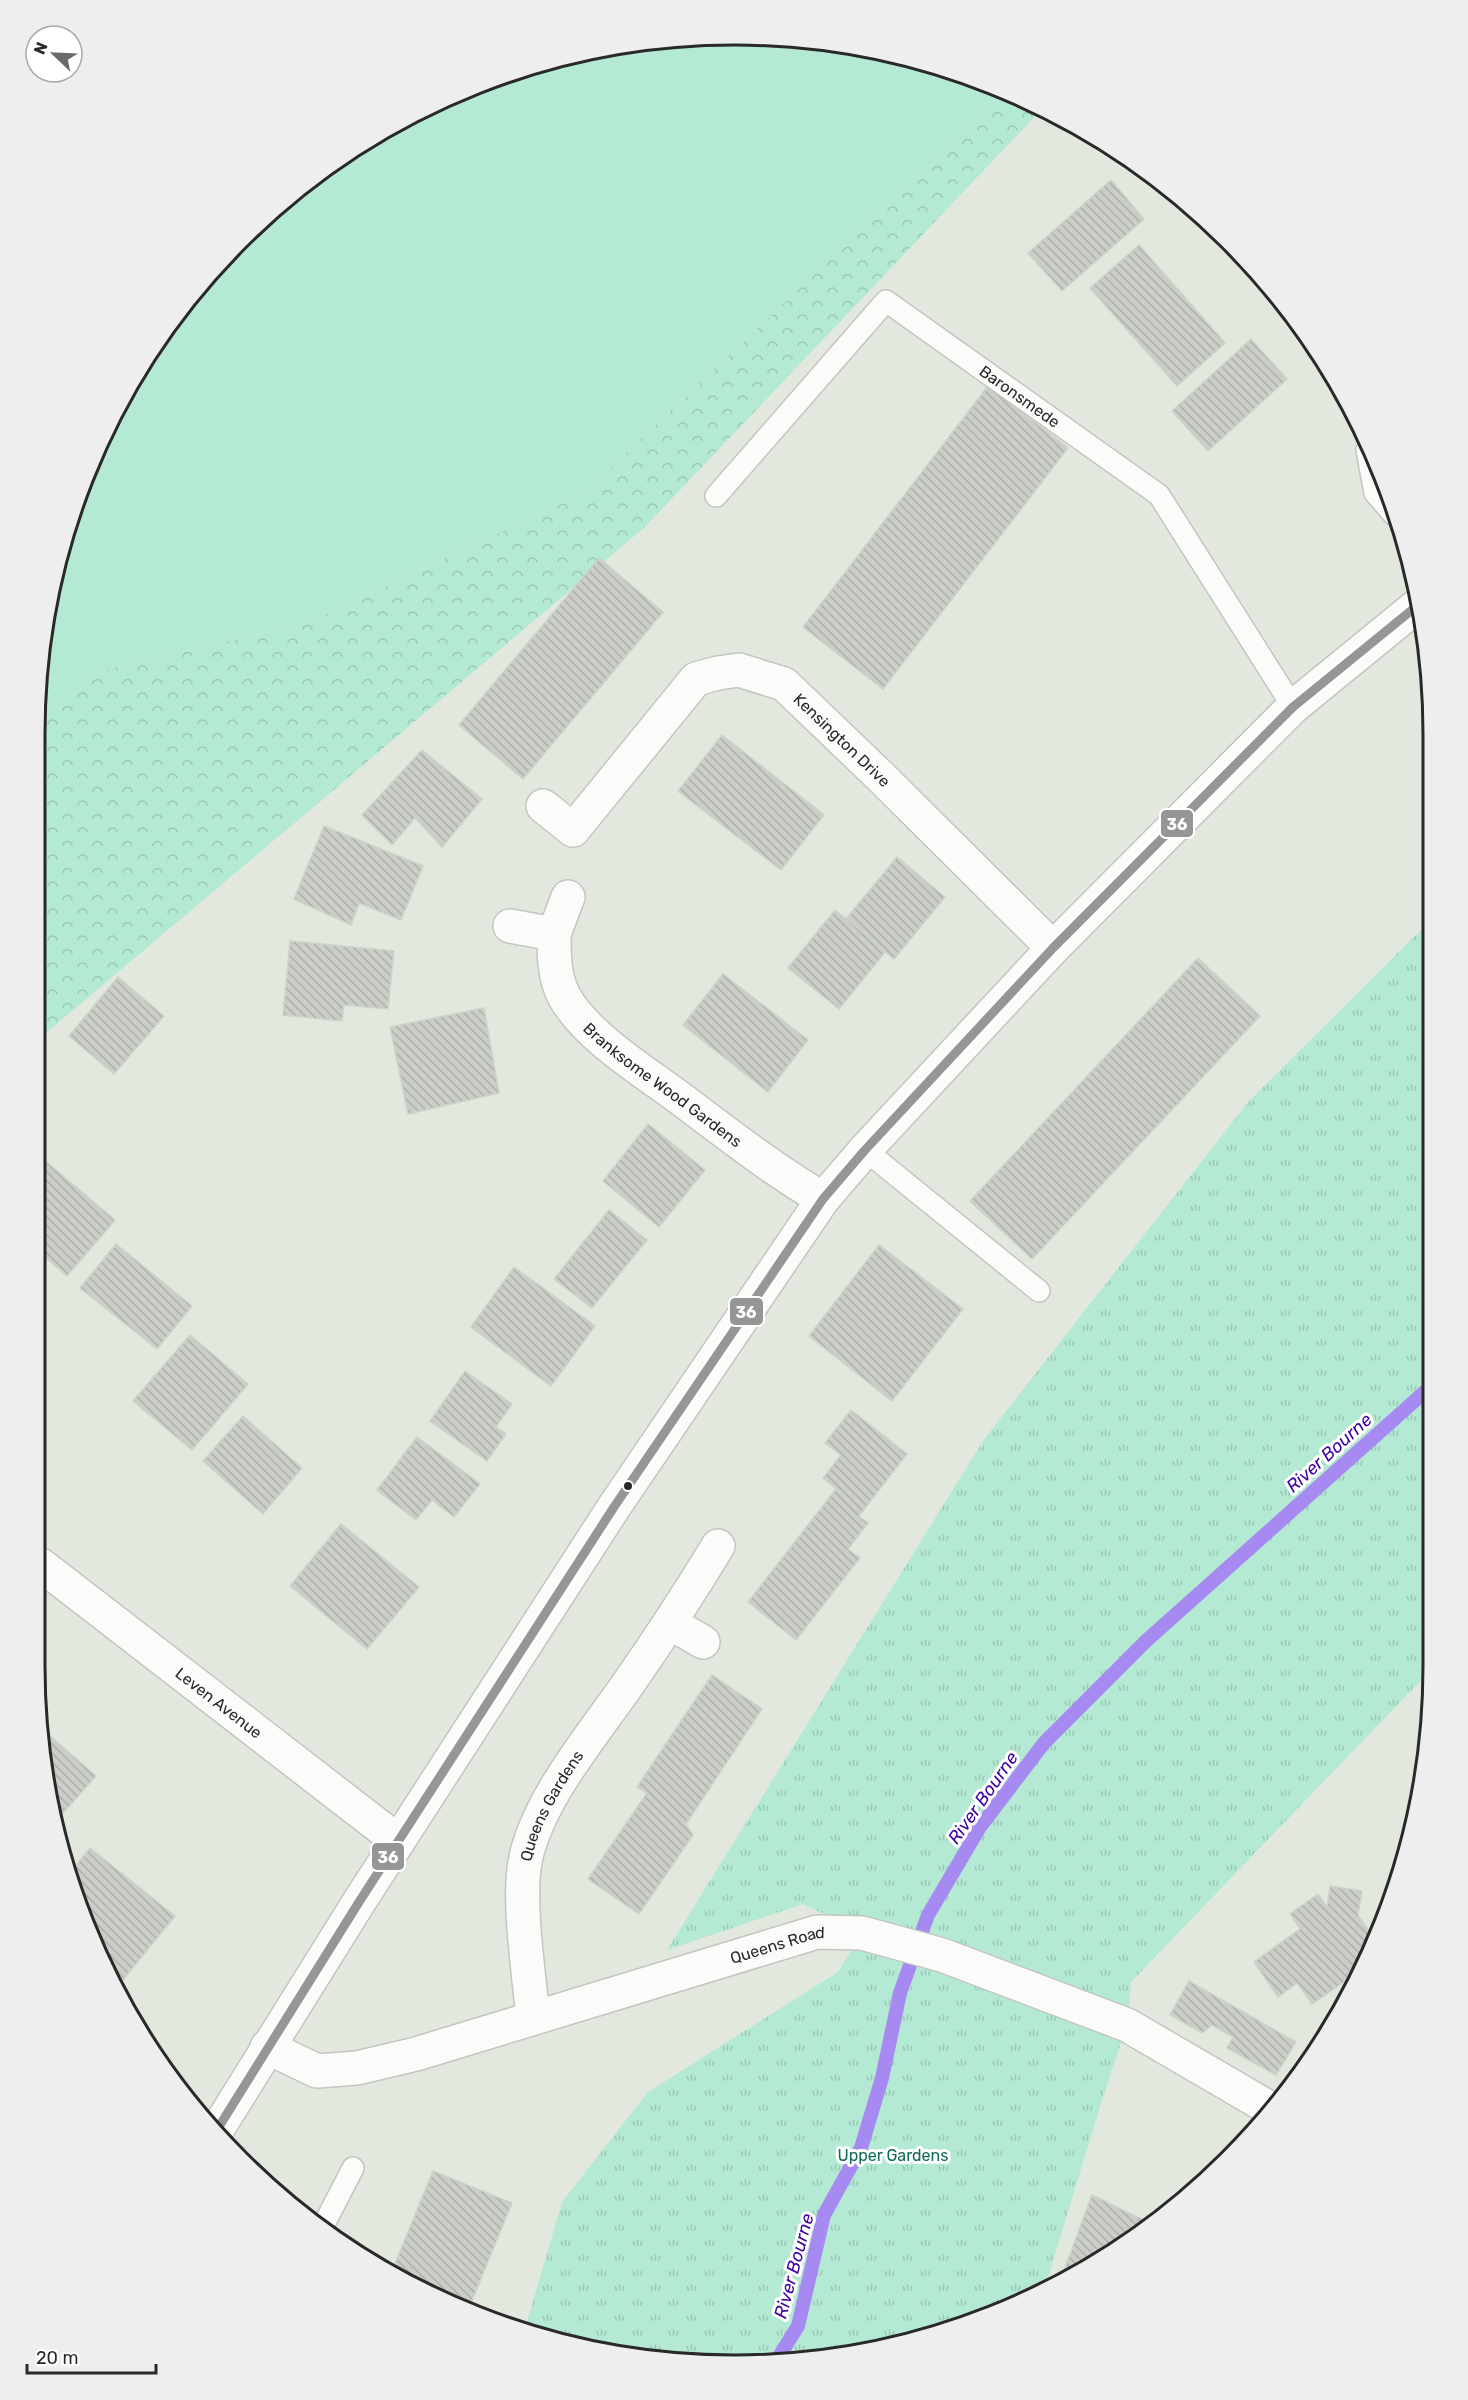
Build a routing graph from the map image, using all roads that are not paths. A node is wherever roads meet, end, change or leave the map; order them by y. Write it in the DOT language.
graph roads {
  1 [pos="1371,471"];
  2 [pos="716,496"];
  3 [pos="1381,500"];
  4 [pos="1412,610"];
  5 [pos="1293,707"];
  6 [pos="543,806"];
  7 [pos="568,897"];
  8 [pos="510,926"];
  9 [pos="554,934"];
  10 [pos="1053,948"];
  11 [pos="865,1150"];
  12 [pos="823,1199"];
  13 [pos="1039,1291"];
  14 [pos="718,1546"];
  15 [pos="45,1569"];
  16 [pos="670,1623"];
  17 [pos="703,1642"];
  18 [pos="398,1841"];
  19 [pos="533,2018"];
  20 [pos="267,2047"];
  21 [pos="1264,2105"];
  22 [pos="220,2124"];
  23 [pos="353,2168"];
  24 [pos="326,2221"];
  1 -- 3 [label="lane"];
  2 -- 5 [label="lane, Baronsmede"];
  4 -- 5 [label="street"];
  5 -- 10 [label="street"];
  6 -- 10 [label="street, Kensington Drive"];
  7 -- 9 [label="street, Branksome Wood Gardens"];
  8 -- 9 [label="street"];
  9 -- 12 [label="street, Branksome Wood Gardens"];
  10 -- 11 [label="street"];
  11 -- 12 [label="street"];
  11 -- 13 [label="lane"];
  12 -- 18 [label="street"];
  14 -- 16 [label="street, Queens Gardens"];
  15 -- 18 [label="street, Leven Avenue"];
  16 -- 17 [label="street"];
  16 -- 19 [label="street, Queens Gardens"];
  18 -- 20 [label="street"];
  19 -- 20 [label="street, Queens Road"];
  19 -- 21 [label="street, Queens Road"];
  20 -- 22 [label="street"];
  23 -- 24 [label="lane"];
}
